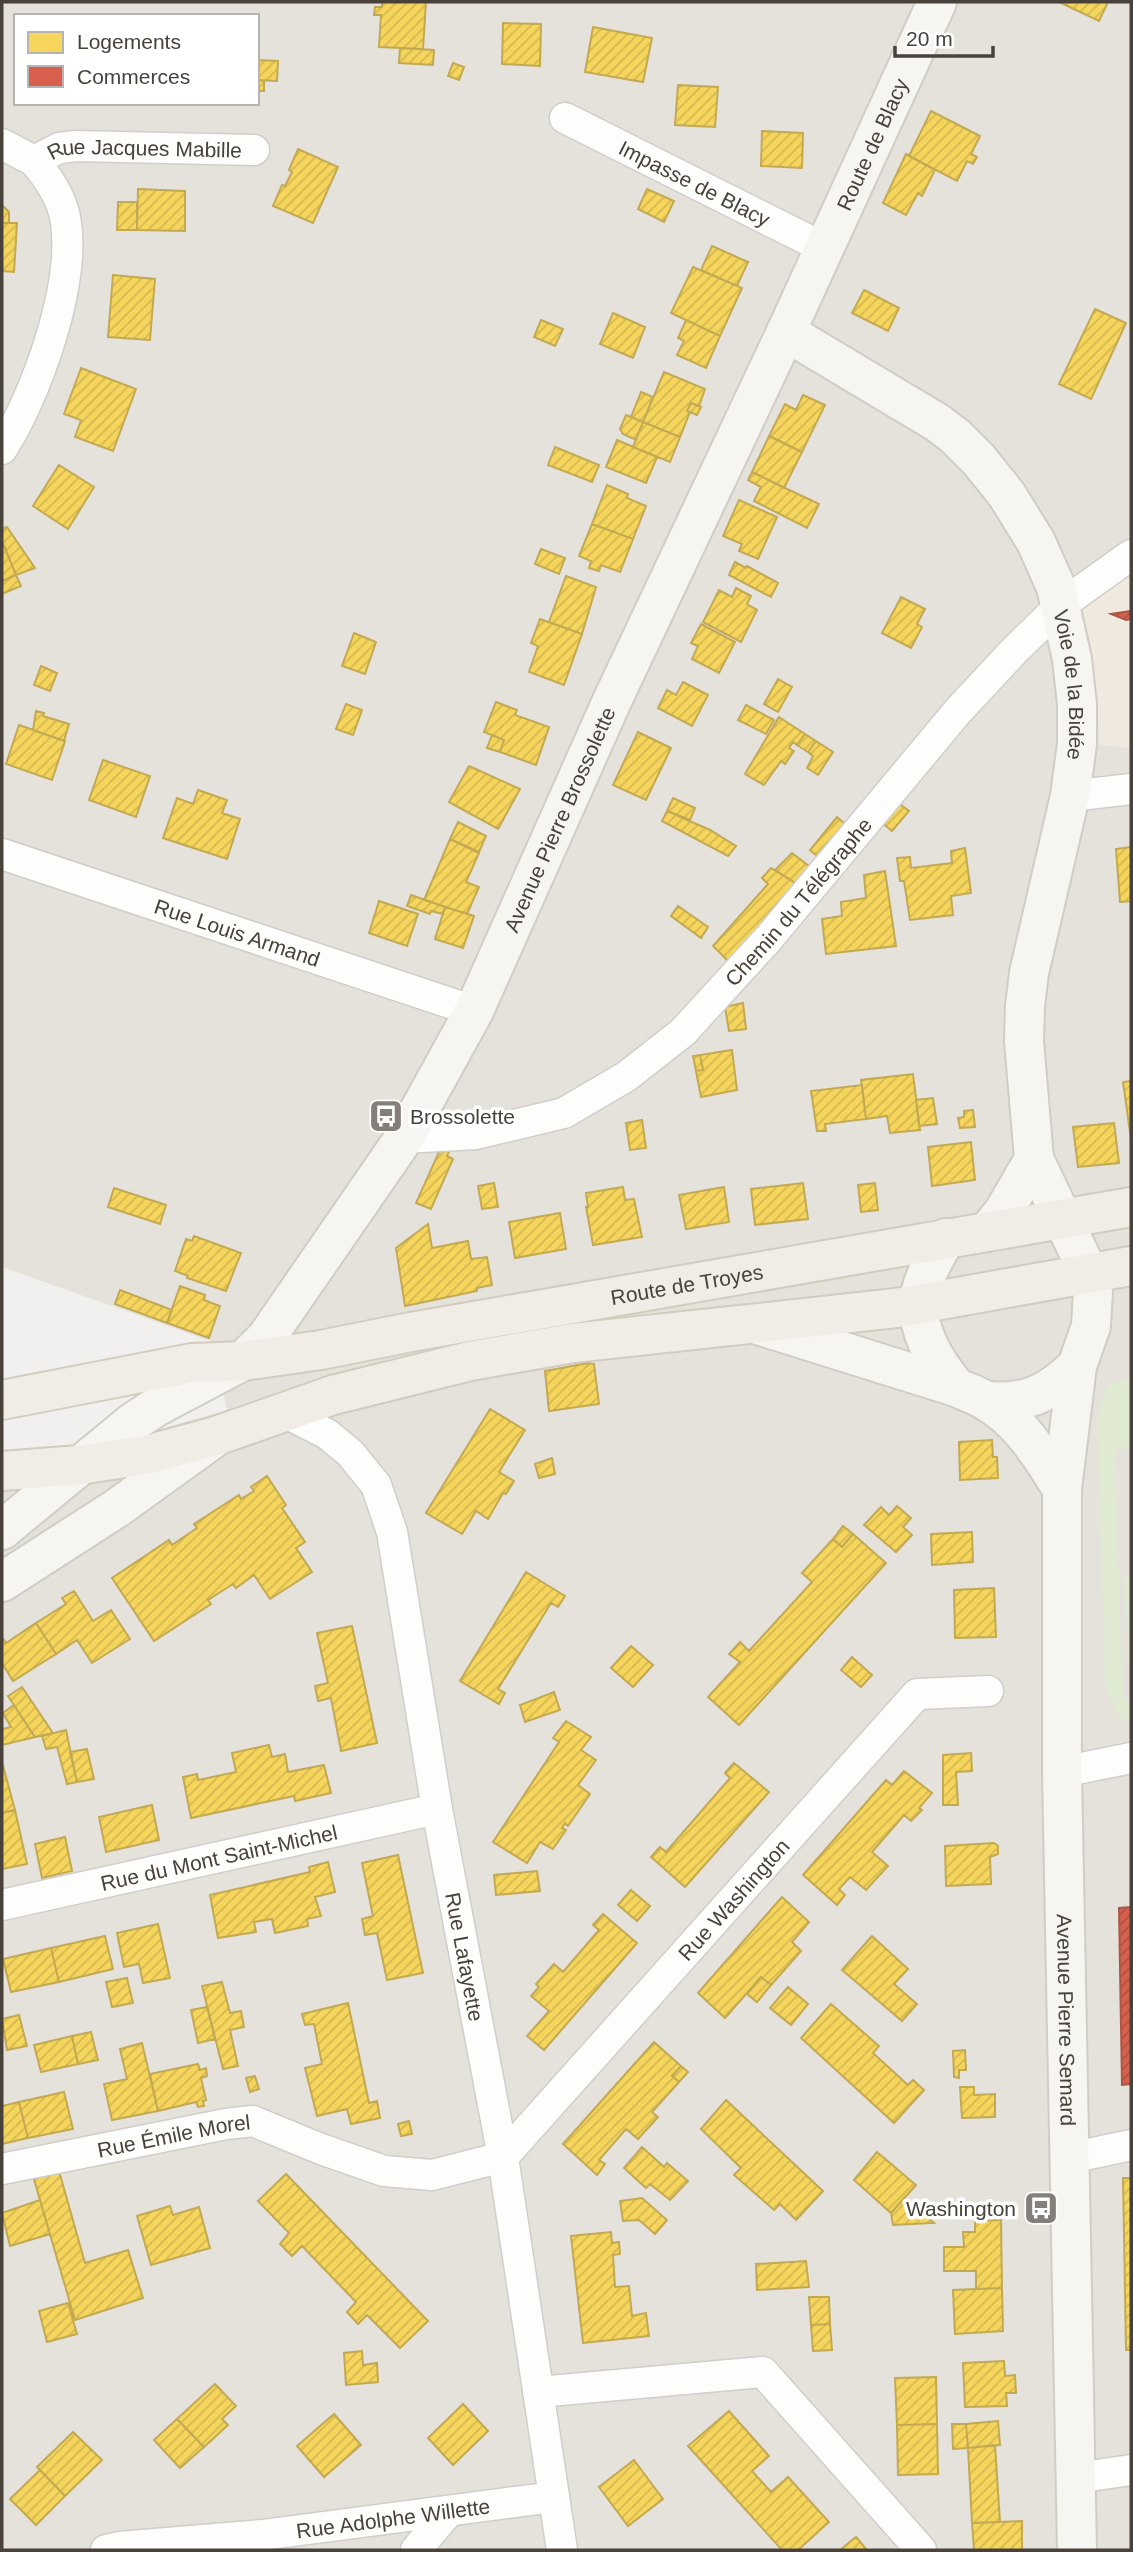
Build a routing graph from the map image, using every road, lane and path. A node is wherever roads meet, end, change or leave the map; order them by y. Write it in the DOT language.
graph roads {
  1 [pos="937,2"];
  2 [pos="565,117"];
  3 [pos="2,144"];
  4 [pos="254,150"];
  5 [pos="34,161"];
  6 [pos="824,248"];
  7 [pos="786,332"];
  8 [pos="2,449"];
  9 [pos="1131,555"];
  10 [pos="1061,605"];
  11 [pos="1131,789"];
  12 [pos="1070,796"];
  13 [pos="2,854"];
  14 [pos="474,1011"];
  15 [pos="404,1138"];
  16 [pos="1034,1158"];
  17 [pos="1131,1207"];
  18 [pos="1063,1218"];
  19 [pos="988,1231"];
  20 [pos="946,1238"];
  21 [pos="1131,1266"];
  22 [pos="1089,1274"];
  23 [pos="919,1304"];
  24 [pos="758,1325"];
  25 [pos="243,1361"];
  26 [pos="1077,1366"];
  27 [pos="971,1394"];
  28 [pos="2,1400"];
  29 [pos="284,1412"];
  30 [pos="216,1436"];
  31 [pos="79,1465"];
  32 [pos="2,1471"];
  33 [pos="1062,1489"];
  34 [pos="2,1530"];
  35 [pos="2,1582"];
  36 [pos="988,1691"];
  37 [pos="1131,1758"];
  38 [pos="1062,1772"];
  39 [pos="437,1809"];
  40 [pos="2,1905"];
  41 [pos="1131,2145"];
  42 [pos="503,2157"];
  43 [pos="1070,2158"];
  44 [pos="2,2169"];
  45 [pos="538,2392"];
  46 [pos="1131,2470"];
  47 [pos="1076,2479"];
  48 [pos="554,2497"];
  49 [pos="449,2511"];
  50 [pos="106,2550"];
  51 [pos="416,2550"];
  52 [pos="562,2550"];
  53 [pos="921,2550"];
  54 [pos="1077,2550"];
  1 -- 6 [label="main road, Route de Blacy"];
  2 -- 6 [label="street, Impasse de Blacy"];
  3 -- 5 [label="street, Rue Jacques Mabille"];
  4 -- 5 [label="street, Rue Jacques Mabille"];
  5 -- 8 [label="street"];
  6 -- 7 [label="main road, Avenue Pierre Brossolette"];
  7 -- 10 [label="main road, Voie de la Bidée"];
  7 -- 14 [label="main road, Avenue Pierre Brossolette"];
  9 -- 10 [label="street, Chemin du Télégraphe"];
  10 -- 12 [label="main road, Voie de la Bidée"];
  10 -- 15 [label="street, Chemin du Télégraphe"];
  11 -- 12 [label="street"];
  12 -- 16 [label="main road, Voie de la Bidée"];
  13 -- 14 [label="street, Rue Louis Armand"];
  14 -- 15 [label="main road, Avenue Pierre Brossolette"];
  15 -- 25 [label="main road, Avenue Pierre Brossolette"];
  16 -- 18 [label="main road, Voie de la Bidée"];
  16 -- 19 [label="main road"];
  17 -- 18 [label="main road, Route de Troyes"];
  18 -- 19 [label="main road, Route de Troyes"];
  18 -- 22 [label="main road, Avenue Pierre Semard"];
  19 -- 20 [label="main road, Route de Troyes"];
  20 -- 23 [label="main road"];
  20 -- 25 [label="main road, Route de Troyes"];
  21 -- 22 [label="main road"];
  22 -- 23 [label="main road"];
  22 -- 26 [label="main road, Avenue Pierre Semard"];
  23 -- 24 [label="main road"];
  23 -- 27 [label="main road"];
  24 -- 27 [label="main road"];
  24 -- 29 [label="main road"];
  25 -- 28 [label="main road, Route de Troyes"];
  25 -- 31 [label="main road, Avenue Pierre Brossolette"];
  26 -- 27 [label="main road"];
  26 -- 33 [label="main road, Avenue Pierre Semard"];
  27 -- 33 [label="main road"];
  29 -- 30 [label="main road"];
  29 -- 39 [label="street, Rue Lafayette"];
  30 -- 31 [label="main road"];
  30 -- 35 [label="main road"];
  31 -- 32 [label="main road"];
  31 -- 34 [label="main road, Avenue Pierre Brossolette"];
  33 -- 38 [label="main road, Avenue Pierre Semard"];
  36 -- 42 [label="street, Rue Washington"];
  37 -- 38 [label="street"];
  38 -- 43 [label="main road, Avenue Pierre Semard"];
  39 -- 40 [label="street, Rue du Mont Saint-Michel"];
  39 -- 42 [label="street, Rue Lafayette"];
  41 -- 43 [label="street"];
  42 -- 44 [label="street, Rue Émile Morel"];
  42 -- 45 [label="street, Rue Lafayette"];
  43 -- 47 [label="main road, Avenue Pierre Semard"];
  45 -- 48 [label="street, Rue Lafayette"];
  45 -- 53 [label="street"];
  46 -- 47 [label="street"];
  47 -- 54 [label="main road, Avenue Pierre Semard"];
  48 -- 49 [label="street, Rue Adolphe Willette"];
  48 -- 52 [label="street, Rue Lafayette"];
  49 -- 50 [label="street, Rue Adolphe Willette"];
  49 -- 51 [label="street"];
}
